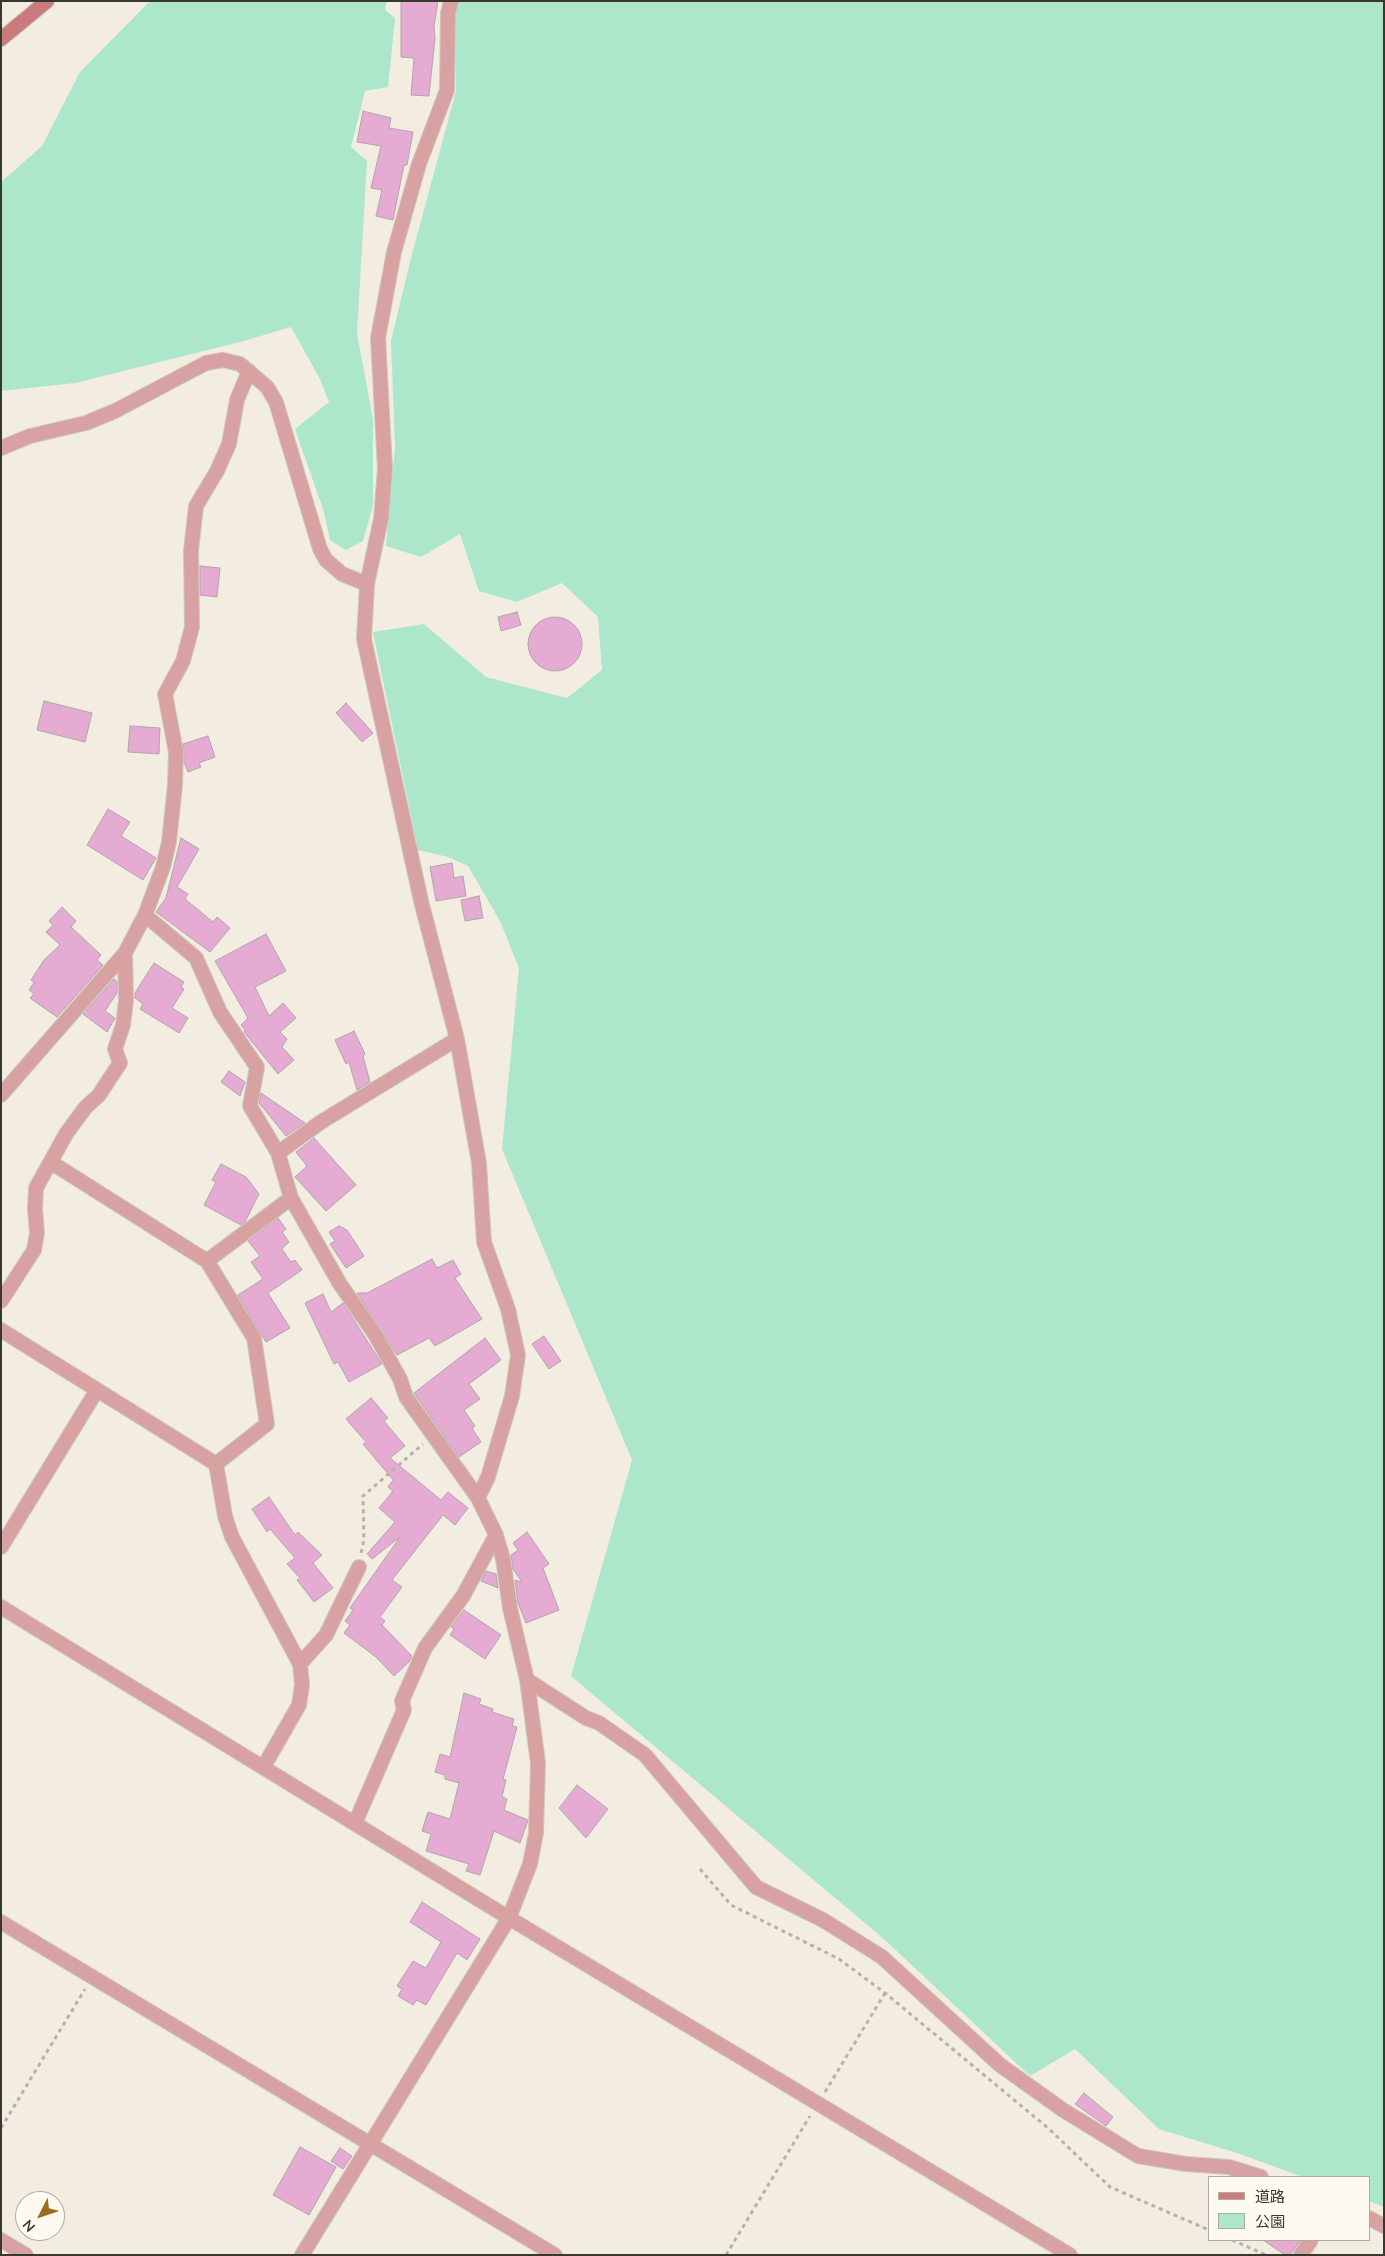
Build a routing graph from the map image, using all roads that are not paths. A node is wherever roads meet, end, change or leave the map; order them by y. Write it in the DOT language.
graph roads {
  1 [pos="47,1"];
  2 [pos="451,1"];
  3 [pos="1,39"];
  4 [pos="249,371"];
  5 [pos="1,448"];
  6 [pos="367,584"];
  7 [pos="145,915"];
  8 [pos="125,953"];
  9 [pos="457,1039"];
  10 [pos="1,1095"];
  11 [pos="278,1153"];
  12 [pos="52,1163"];
  13 [pos="291,1198"];
  14 [pos="207,1262"];
  15 [pos="1,1301"];
  16 [pos="1,1330"];
  17 [pos="97,1390"];
  18 [pos="216,1464"];
  19 [pos="478,1498"];
  20 [pos="496,1535"];
  21 [pos="1,1547"];
  22 [pos="359,1567"];
  23 [pos="1,1607"];
  24 [pos="300,1664"];
  25 [pos="527,1680"];
  26 [pos="264,1766"];
  27 [pos="355,1823"];
  28 [pos="509,1918"];
  29 [pos="1,1922"];
  30 [pos="371,2142"];
  31 [pos="1258,2176"];
  32 [pos="1370,2219"];
  33 [pos="1384,2226"];
  34 [pos="1,2240"];
  35 [pos="1310,2241"];
  36 [pos="26,2255"];
  37 [pos="302,2255"];
  38 [pos="555,2255"];
  39 [pos="1070,2255"];
  40 [pos="1302,2255"];
  1 -- 3 [label="main road"];
  2 -- 6 [label="street"];
  4 -- 5 [label="street"];
  4 -- 6 [label="street"];
  4 -- 7 [label="street"];
  6 -- 9 [label="street"];
  7 -- 8 [label="street"];
  7 -- 11 [label="street"];
  8 -- 10 [label="street"];
  8 -- 12 [label="street"];
  9 -- 11 [label="street"];
  9 -- 19 [label="street"];
  11 -- 13 [label="street"];
  12 -- 14 [label="street"];
  12 -- 15 [label="street"];
  13 -- 14 [label="street"];
  13 -- 19 [label="street"];
  14 -- 18 [label="street"];
  16 -- 17 [label="street"];
  17 -- 18 [label="street"];
  17 -- 21 [label="street"];
  18 -- 24 [label="street"];
  19 -- 20 [label="street"];
  20 -- 25 [label="street"];
  20 -- 27 [label="street"];
  22 -- 24 [label="street"];
  23 -- 26 [label="street"];
  24 -- 26 [label="street"];
  25 -- 28 [label="street"];
  25 -- 31 [label="street"];
  26 -- 27 [label="street"];
  27 -- 28 [label="street"];
  28 -- 30 [label="street"];
  28 -- 39 [label="street"];
  29 -- 30 [label="street"];
  30 -- 37 [label="street"];
  30 -- 38 [label="street"];
  32 -- 33 [label="street"];
  34 -- 36 [label="street"];
  35 -- 40 [label="street"];
}
